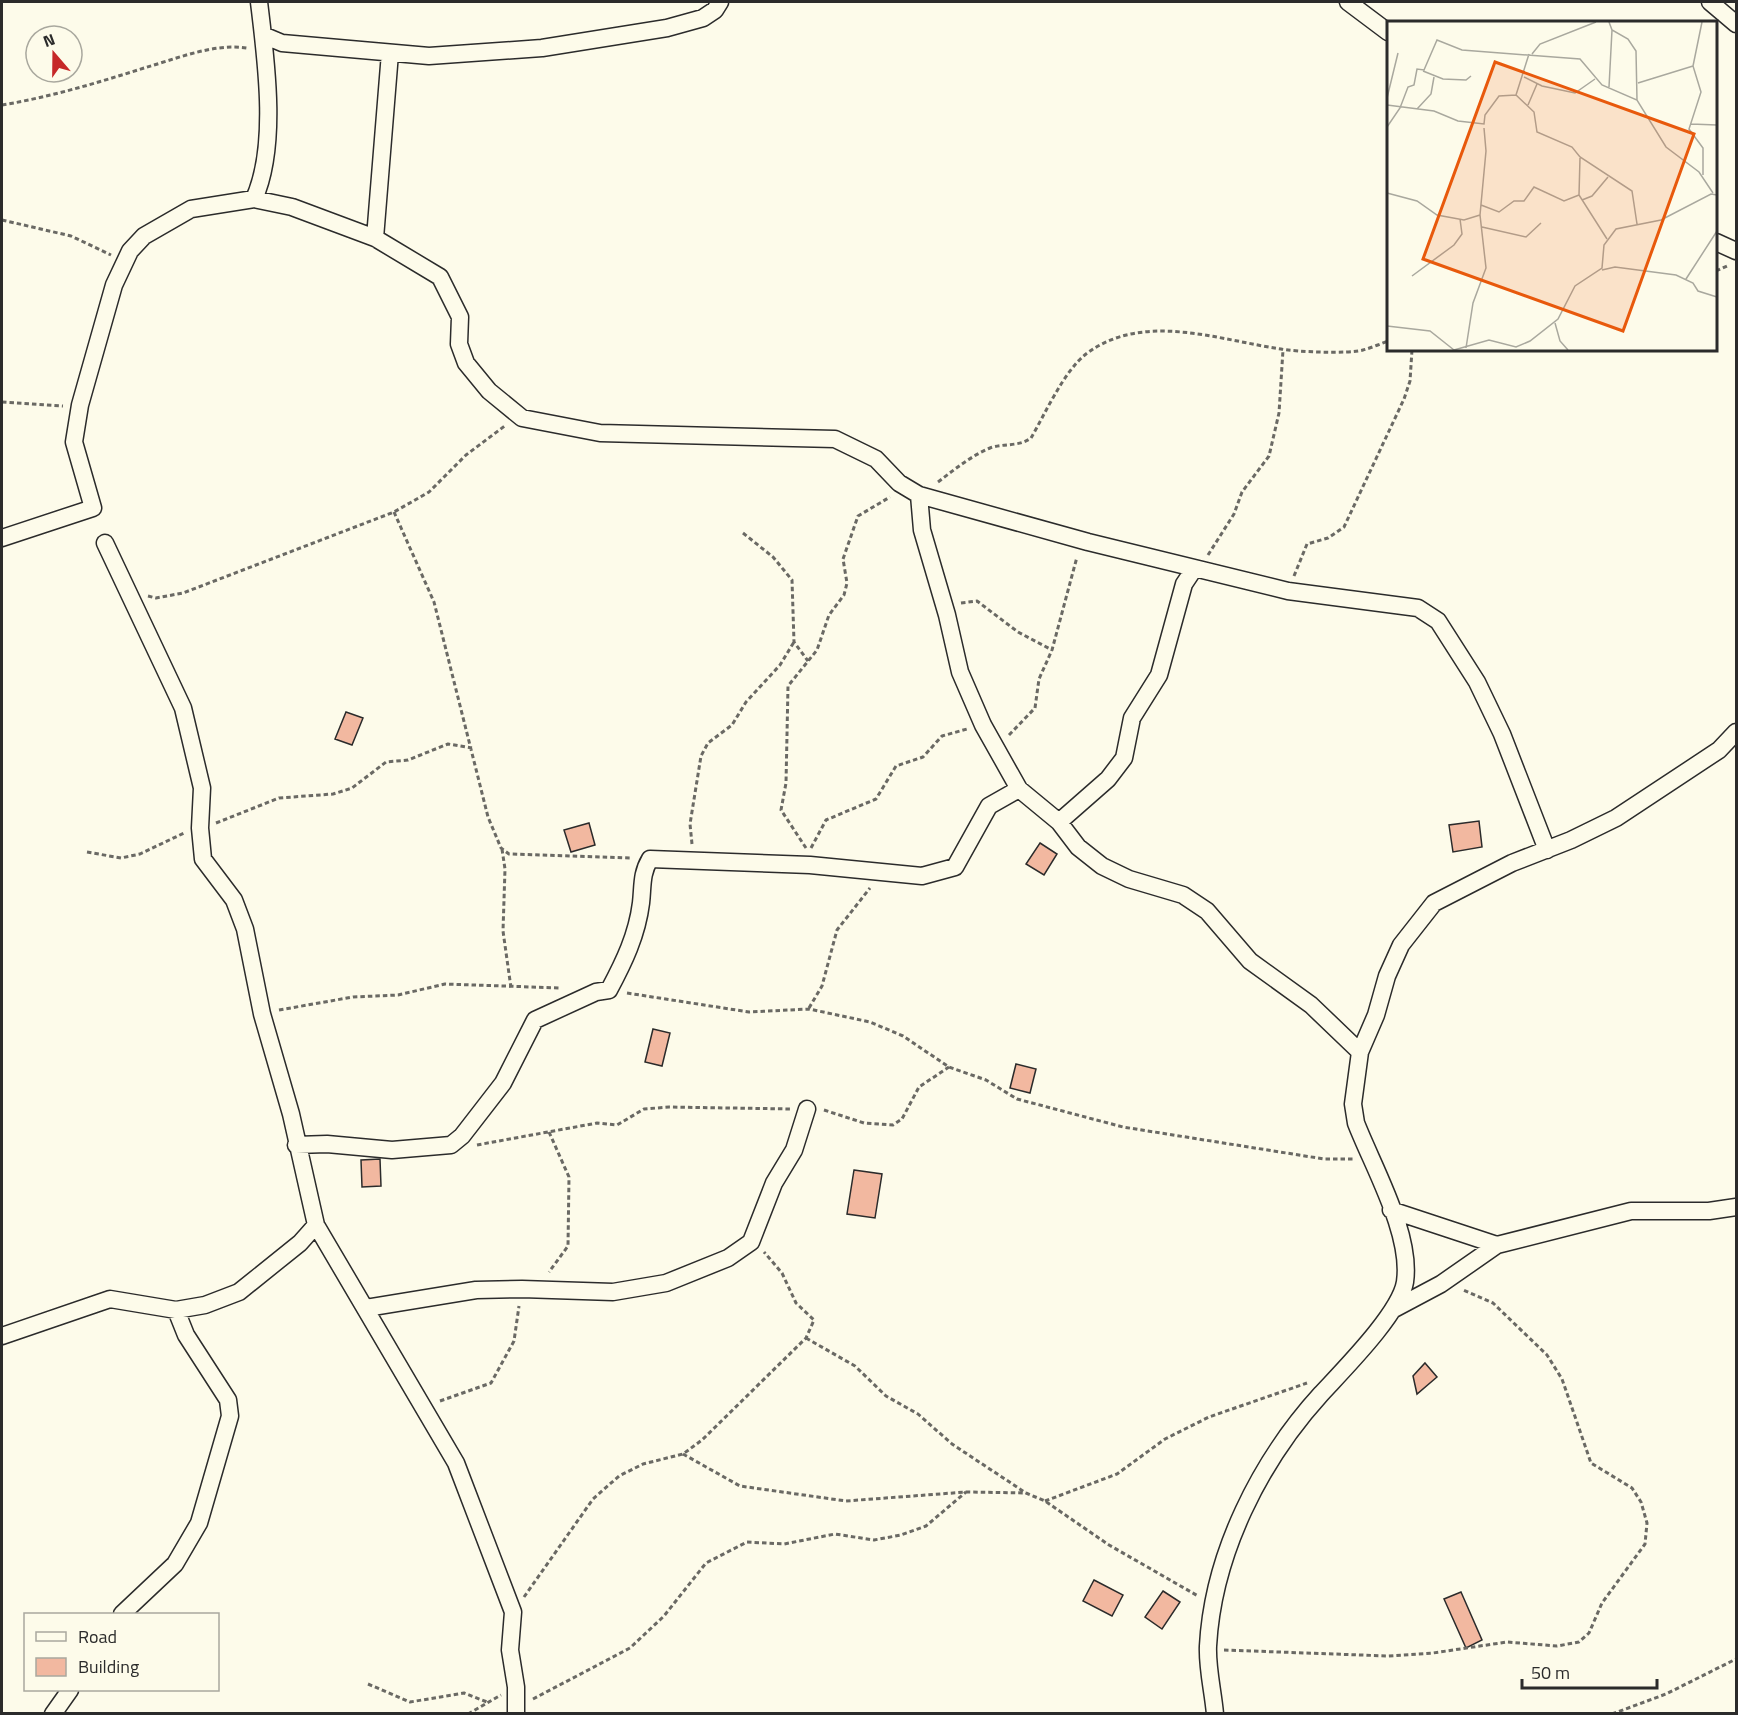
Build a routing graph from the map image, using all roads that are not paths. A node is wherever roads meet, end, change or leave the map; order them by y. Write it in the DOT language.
graph roads {
  1 [pos="259,2"];
  2 [pos="720,2"];
  3 [pos="1348,2"];
  4 [pos="1710,2"];
  5 [pos="1737,24"];
  6 [pos="1387,31"];
  7 [pos="263,43"];
  8 [pos="390,53"];
  9 [pos="254,199"];
  10 [pos="375,238"];
  11 [pos="1717,242"];
  12 [pos="1737,251"];
  13 [pos="919,495"];
  14 [pos="2,538"];
  15 [pos="105,543"];
  16 [pos="1197,569"];
  17 [pos="1737,732"];
  18 [pos="1019,789"];
  19 [pos="1059,822"];
  20 [pos="1547,850"];
  21 [pos="1360,1052"];
  22 [pos="807,1109"];
  23 [pos="296,1144"];
  24 [pos="1737,1207"];
  25 [pos="1391,1210"];
  26 [pos="316,1225"];
  27 [pos="1497,1245"];
  28 [pos="366,1308"];
  29 [pos="1394,1309"];
  30 [pos="176,1310"];
  31 [pos="2,1336"];
  32 [pos="123,1613"];
  33 [pos="69,1691"];
  34 [pos="516,1711"];
  35 [pos="53,1713"];
  36 [pos="1215,1713"];
  1 -- 7 [label="street"];
  2 -- 8 [label="street"];
  3 -- 6 [label="street"];
  4 -- 5 [label="street"];
  7 -- 8 [label="street"];
  7 -- 9 [label="street"];
  8 -- 10 [label="street"];
  9 -- 10 [label="street"];
  9 -- 14 [label="street"];
  10 -- 13 [label="street"];
  11 -- 12 [label="street"];
  13 -- 16 [label="street"];
  13 -- 18 [label="street"];
  15 -- 23 [label="street"];
  16 -- 19 [label="street"];
  16 -- 20 [label="street"];
  17 -- 20 [label="street"];
  18 -- 19 [label="street"];
  18 -- 23 [label="street"];
  19 -- 21 [label="street"];
  20 -- 21 [label="street"];
  21 -- 25 [label="street"];
  22 -- 28 [label="street"];
  23 -- 26 [label="street"];
  24 -- 27 [label="street"];
  25 -- 27 [label="street"];
  25 -- 29 [label="street"];
  26 -- 28 [label="street"];
  26 -- 30 [label="street"];
  27 -- 29 [label="street"];
  28 -- 34 [label="street"];
  29 -- 36 [label="street"];
  30 -- 31 [label="street"];
  30 -- 32 [label="street"];
  33 -- 35 [label="street"];
}
